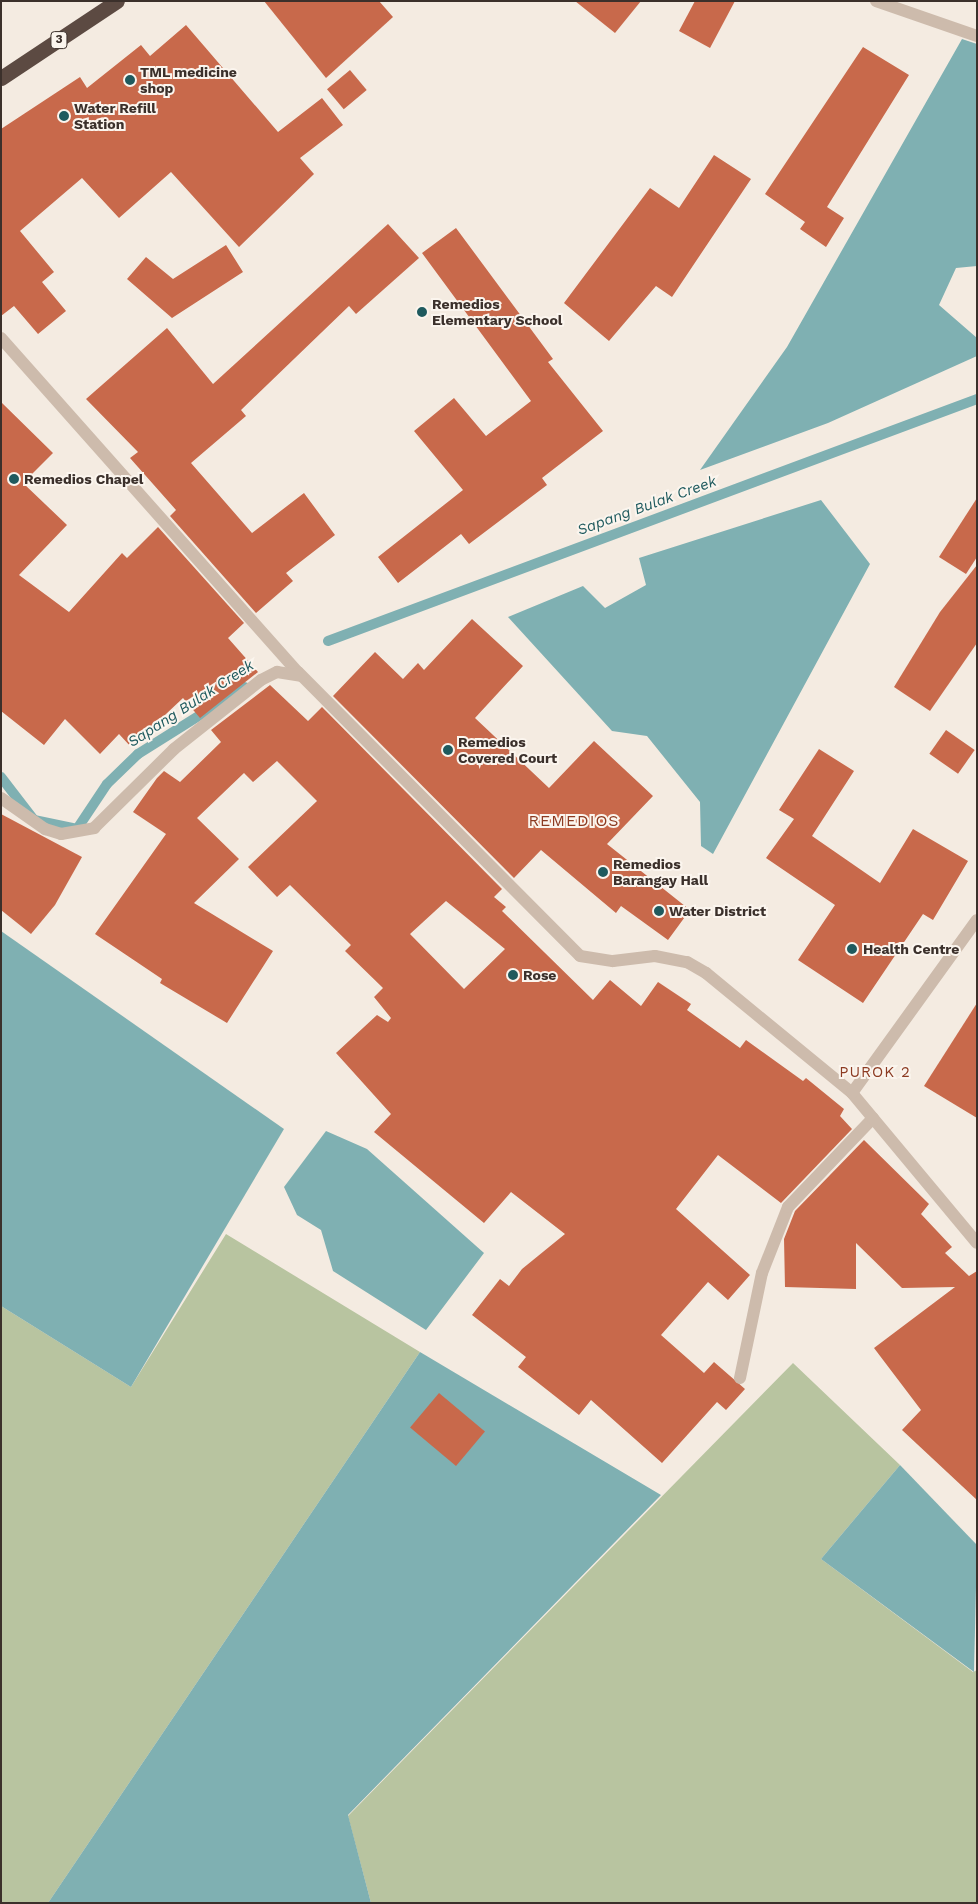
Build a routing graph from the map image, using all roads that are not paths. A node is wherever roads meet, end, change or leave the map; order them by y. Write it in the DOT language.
graph roads {
  1 [pos="118,1"];
  2 [pos="876,1"];
  3 [pos="977,36"];
  4 [pos="1,78"];
  5 [pos="1,338"];
  6 [pos="301,676"];
  7 [pos="1,798"];
  8 [pos="977,920"];
  9 [pos="852,1092"];
  10 [pos="873,1118"];
  11 [pos="977,1243"];
  12 [pos="740,1378"];
  1 -- 4 [label="highway, 3"];
  2 -- 3 [label="street"];
  5 -- 6 [label="street"];
  6 -- 7 [label="street"];
  6 -- 9 [label="street"];
  8 -- 9 [label="street"];
  9 -- 10 [label="street"];
  10 -- 11 [label="street"];
  10 -- 12 [label="street"];
}
